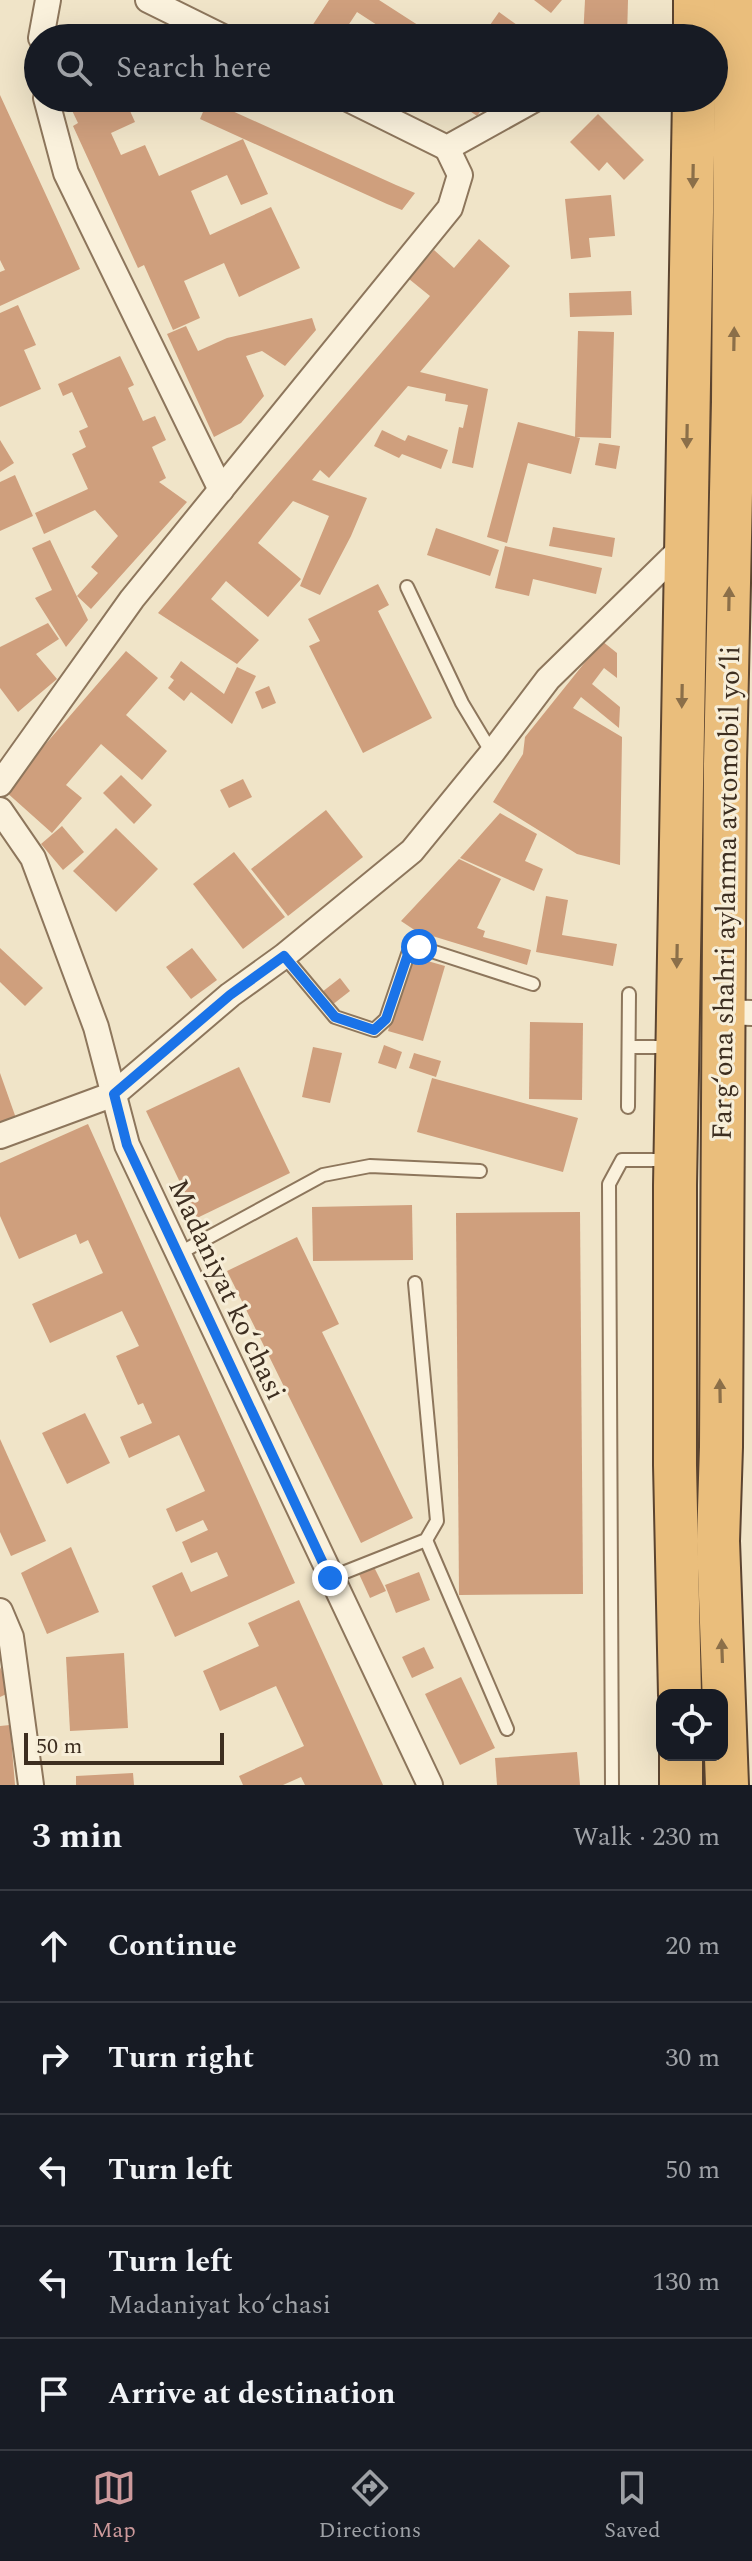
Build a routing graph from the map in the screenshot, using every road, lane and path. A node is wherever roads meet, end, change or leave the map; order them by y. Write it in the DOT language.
graph roads {
  1 [pos="48,0"];
  2 [pos="148,0"];
  3 [pos="695,0"];
  4 [pos="736,0"];
  5 [pos="44,24"];
  6 [pos="197,24"];
  7 [pos="695,24"];
  8 [pos="50,112"];
  9 [pos="374,112"];
  10 [pos="512,112"];
  11 [pos="694,112"];
  12 [pos="447,148"];
  13 [pos="744,194"];
  14 [pos="742,409"];
  15 [pos="221,490"];
  16 [pos="685,545"];
  17 [pos="407,587"];
  18 [pos="492,753"];
  19 [pos="0,784"];
  20 [pos="0,810"];
  21 [pos="284,956"];
  22 [pos="533,984"];
  23 [pos="629,994"];
  24 [pos="737,1012"];
  25 [pos="629,1047"];
  26 [pos="676,1047"];
  27 [pos="114,1094"];
  28 [pos="628,1107"];
  29 [pos="0,1136"];
  30 [pos="675,1160"];
  31 [pos="480,1171"];
  32 [pos="178,1254"];
  33 [pos="415,1283"];
  34 [pos="426,1540"];
  35 [pos="718,1541"];
  36 [pos="677,1542"];
  37 [pos="330,1578"];
  38 [pos="0,1611"];
  39 [pos="680,1689"];
  40 [pos="507,1729"];
  41 [pos="681,1761"];
  42 [pos="31,1785"];
  43 [pos="430,1785"];
  44 [pos="612,1785"];
  45 [pos="681,1785"];
  46 [pos="727,1785"];
  1 -- 5 [label="street"];
  2 -- 6 [label="street"];
  3 -- 7 [label="highway"];
  4 -- 13 [label="highway, Fargʻona shahri aylanma avtomobil yoʻli"];
  8 -- 15 [label="street"];
  9 -- 12 [label="street"];
  10 -- 12 [label="street"];
  11 -- 16 [label="highway, Fargʻona shahri aylanma avtomobil yoʻli, one-way"];
  12 -- 15 [label="street"];
  14 -- 13 [label="highway, Fargʻona shahri aylanma avtomobil yoʻli, one-way"];
  24 -- 14 [label="highway, Fargʻona shahri aylanma avtomobil yoʻli, one-way"];
  15 -- 19 [label="street"];
  16 -- 18 [label="street"];
  16 -- 26 [label="highway, Fargʻona shahri aylanma avtomobil yoʻli, one-way"];
  17 -- 18 [label="lane"];
  18 -- 21 [label="street"];
  20 -- 27 [label="street, Madaniyat koʻchasi"];
  21 -- 22 [label="lane"];
  21 -- 27 [label="street"];
  23 -- 25 [label="lane"];
  35 -- 24 [label="highway, Fargʻona shahri aylanma avtomobil yoʻli, one-way"];
  25 -- 26 [label="lane"];
  25 -- 28 [label="lane"];
  26 -- 30 [label="highway, Fargʻona shahri aylanma avtomobil yoʻli"];
  27 -- 29 [label="street"];
  27 -- 32 [label="street, Madaniyat koʻchasi"];
  30 -- 36 [label="highway, Fargʻona shahri aylanma avtomobil yoʻli"];
  30 -- 44 [label="lane"];
  31 -- 32 [label="lane"];
  32 -- 37 [label="street, Madaniyat koʻchasi"];
  33 -- 34 [label="lane"];
  34 -- 37 [label="lane"];
  34 -- 40 [label="lane"];
  35 -- 36 [label="highway"];
  46 -- 35 [label="highway, Fargʻona shahri aylanma avtomobil yoʻli, one-way"];
  36 -- 39 [label="highway, Fargʻona shahri aylanma avtomobil yoʻli"];
  37 -- 43 [label="street, Madaniyat koʻchasi"];
  38 -- 42 [label="street"];
  41 -- 45 [label="highway"];
}
